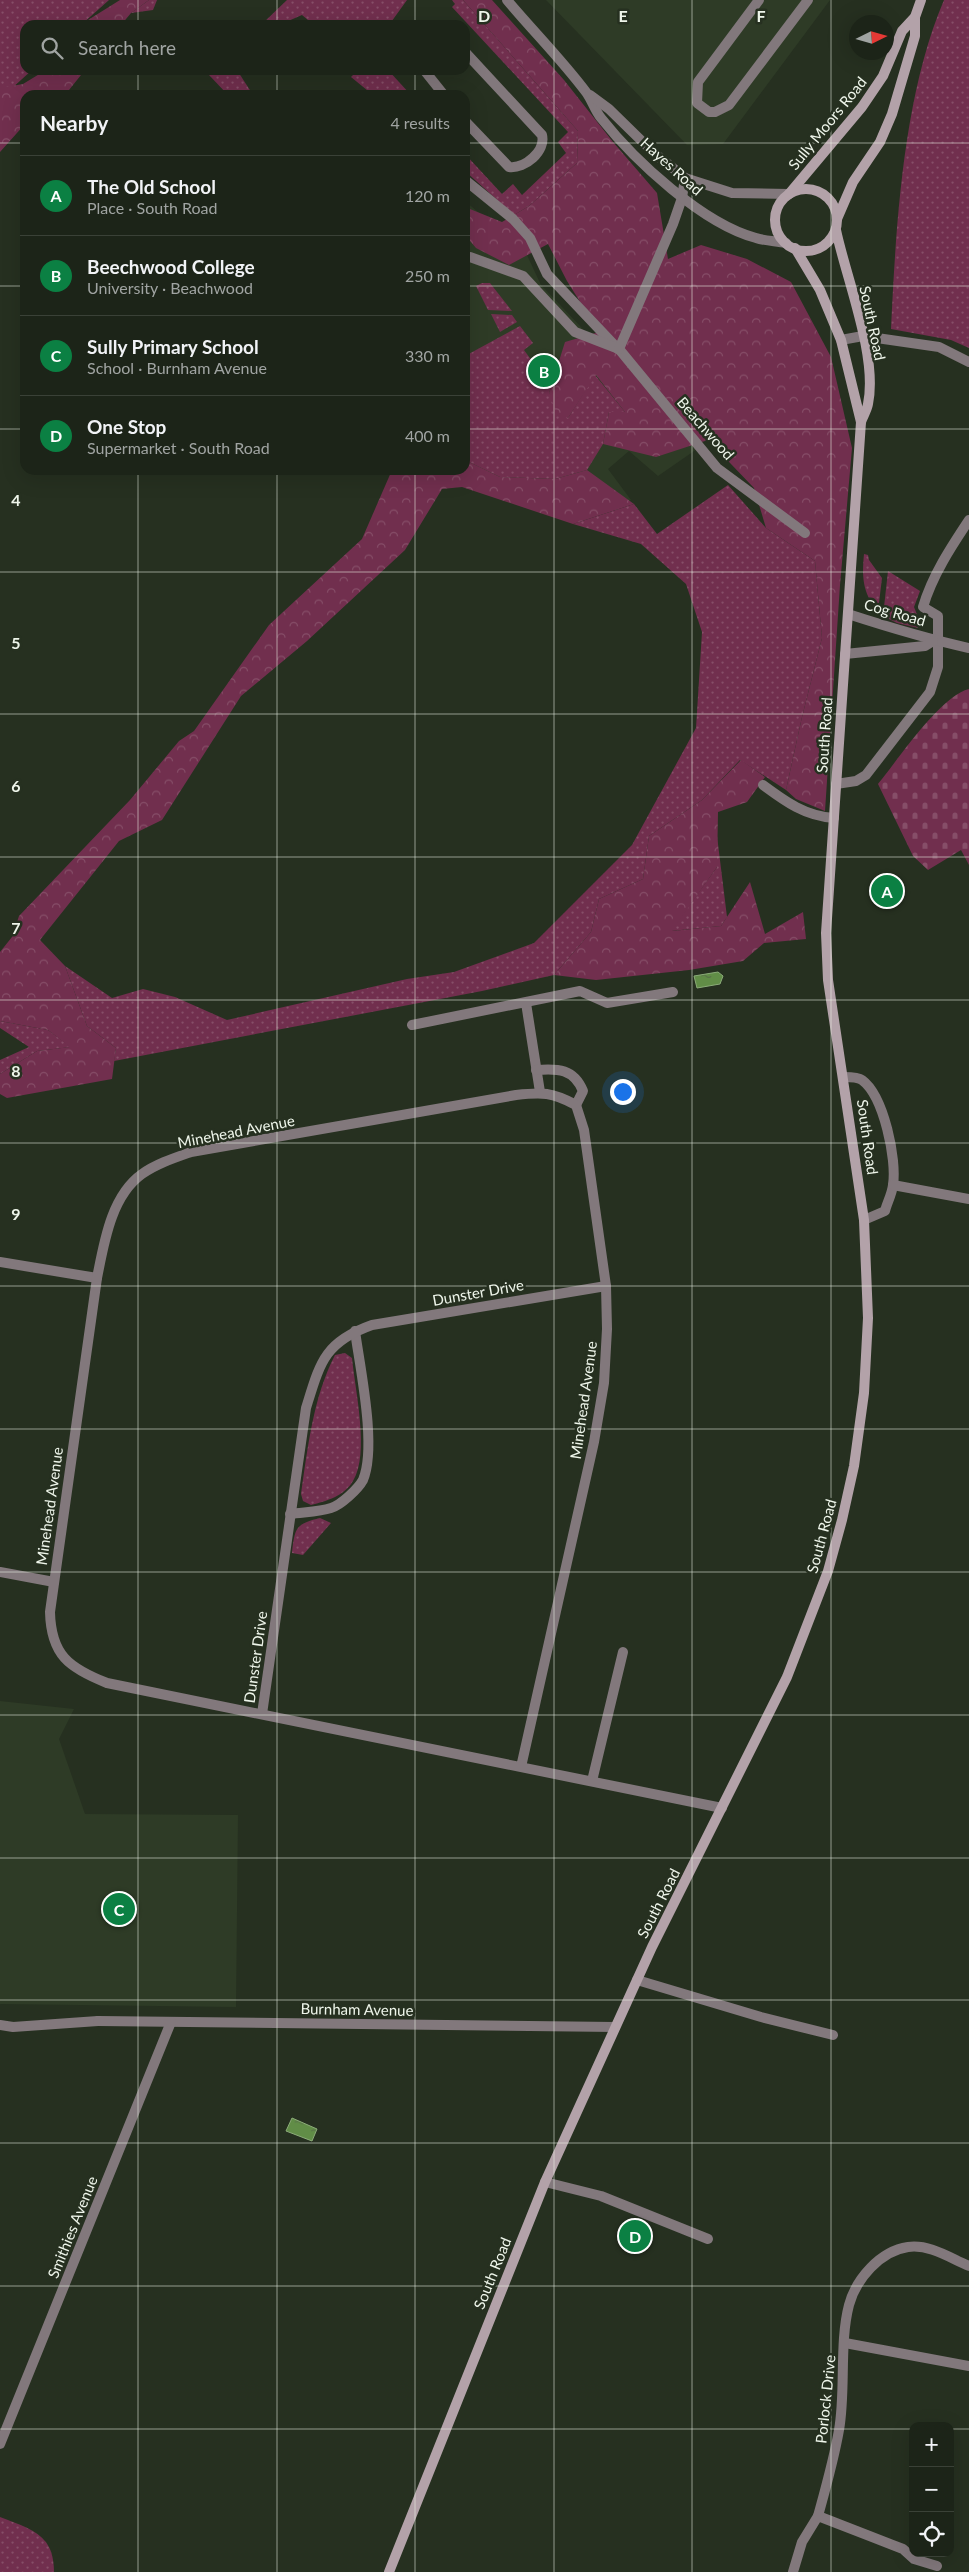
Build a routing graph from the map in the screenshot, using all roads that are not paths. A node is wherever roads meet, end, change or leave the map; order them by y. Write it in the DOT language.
graph roads {
  1 [pos="507,0"];
  2 [pos="759,0"];
  3 [pos="808,0"];
  4 [pos="921,0"];
  5 [pos="915,17"];
  6 [pos="470,57"];
  7 [pos="428,75"];
  8 [pos="440,90"];
  9 [pos="587,93"];
  10 [pos="470,129"];
  11 [pos="685,178"];
  12 [pos="470,184"];
  13 [pos="788,194"];
  14 [pos="682,198"];
  15 [pos="836,225"];
  16 [pos="790,245"];
  17 [pos="470,259"];
  18 [pos="863,336"];
  19 [pos="841,340"];
  20 [pos="619,349"];
  21 [pos="969,362"];
  22 [pos="861,422"];
  23 [pos="969,520"];
  24 [pos="805,533"];
  25 [pos="848,614"];
  26 [pos="937,641"];
  27 [pos="969,648"];
  28 [pos="845,654"];
  29 [pos="836,784"];
  30 [pos="763,785"];
  31 [pos="834,818"];
  32 [pos="673,992"];
  33 [pos="526,1003"];
  34 [pos="412,1025"];
  35 [pos="536,1070"];
  36 [pos="844,1077"];
  37 [pos="540,1092"];
  38 [pos="576,1105"];
  39 [pos="893,1185"];
  40 [pos="969,1199"];
  41 [pos="864,1220"];
  42 [pos="0,1262"];
  43 [pos="96,1278"];
  44 [pos="606,1286"];
  45 [pos="355,1331"];
  46 [pos="290,1514"];
  47 [pos="0,1572"];
  48 [pos="54,1582"];
  49 [pos="623,1652"];
  50 [pos="262,1714"];
  51 [pos="521,1766"];
  52 [pos="592,1781"];
  53 [pos="722,1808"];
  54 [pos="637,1980"];
  55 [pos="171,2022"];
  56 [pos="0,2025"];
  57 [pos="615,2027"];
  58 [pos="833,2035"];
  59 [pos="545,2182"];
  60 [pos="708,2240"];
  61 [pos="969,2266"];
  62 [pos="845,2343"];
  63 [pos="969,2366"];
  64 [pos="0,2444"];
  65 [pos="818,2516"];
  66 [pos="937,2566"];
  67 [pos="389,2572"];
  68 [pos="793,2572"];
  1 -- 9 [label="street, Hayes Road"];
  2 -- 3 [label="street"];
  4 -- 5 [label="main road, Sully Moors Road"];
  5 -- 13 [label="main road, Sully Moors Road"];
  5 -- 15 [label="main road, Sully Moors Road"];
  6 -- 10 [label="street"];
  7 -- 8 [label="street"];
  9 -- 11 [label="street, Hayes Road"];
  9 -- 14 [label="street, Hayes Road"];
  11 -- 13 [label="street, Hayes Road"];
  11 -- 14 [label="street"];
  12 -- 20 [label="street"];
  13 -- 15 [label="main road"];
  13 -- 16 [label="main road"];
  14 -- 16 [label="street, Hayes Road"];
  14 -- 20 [label="street"];
  15 -- 16 [label="main road"];
  15 -- 18 [label="main road, South Road"];
  16 -- 19 [label="main road, South Road"];
  17 -- 20 [label="street, Beachwood"];
  18 -- 19 [label="street"];
  18 -- 21 [label="street"];
  18 -- 22 [label="main road, South Road"];
  19 -- 22 [label="main road, South Road"];
  20 -- 24 [label="street, Beachwood"];
  22 -- 25 [label="main road, South Road"];
  23 -- 26 [label="street"];
  25 -- 26 [label="street, Cog Road"];
  25 -- 28 [label="main road, South Road"];
  26 -- 27 [label="street, Cog Road"];
  26 -- 28 [label="street, Cog Road"];
  26 -- 29 [label="street"];
  28 -- 29 [label="main road, South Road"];
  29 -- 31 [label="main road, South Road"];
  30 -- 31 [label="street"];
  31 -- 36 [label="main road, South Road"];
  32 -- 33 [label="street"];
  33 -- 34 [label="street"];
  33 -- 35 [label="street"];
  35 -- 37 [label="street"];
  35 -- 38 [label="street"];
  36 -- 39 [label="street"];
  36 -- 41 [label="main road, South Road"];
  37 -- 38 [label="street, Minehead Avenue"];
  37 -- 43 [label="street, Minehead Avenue"];
  38 -- 44 [label="street, Minehead Avenue"];
  39 -- 40 [label="street"];
  39 -- 41 [label="street"];
  41 -- 53 [label="main road, South Road"];
  42 -- 43 [label="street"];
  43 -- 48 [label="street, Minehead Avenue"];
  44 -- 45 [label="street, Dunster Drive"];
  44 -- 51 [label="street, Minehead Avenue"];
  45 -- 46 [label="street, Dunster Drive"];
  45 -- 46 [label="street"];
  46 -- 50 [label="street, Dunster Drive"];
  47 -- 48 [label="street"];
  48 -- 50 [label="street, Minehead Avenue"];
  49 -- 52 [label="street"];
  50 -- 51 [label="street, Minehead Avenue"];
  51 -- 52 [label="street, Minehead Avenue"];
  52 -- 53 [label="street, Minehead Avenue"];
  53 -- 54 [label="main road, South Road"];
  54 -- 57 [label="main road, South Road"];
  54 -- 58 [label="street"];
  55 -- 56 [label="street, Burnham Avenue"];
  55 -- 57 [label="street, Burnham Avenue"];
  55 -- 64 [label="street, Smithies Avenue"];
  57 -- 59 [label="main road, South Road"];
  59 -- 60 [label="street"];
  59 -- 67 [label="main road, South Road"];
  61 -- 62 [label="street, Porlock Drive"];
  62 -- 63 [label="street"];
  62 -- 65 [label="street, Porlock Drive"];
  65 -- 66 [label="street"];
  65 -- 68 [label="street, Porlock Drive"];
}
